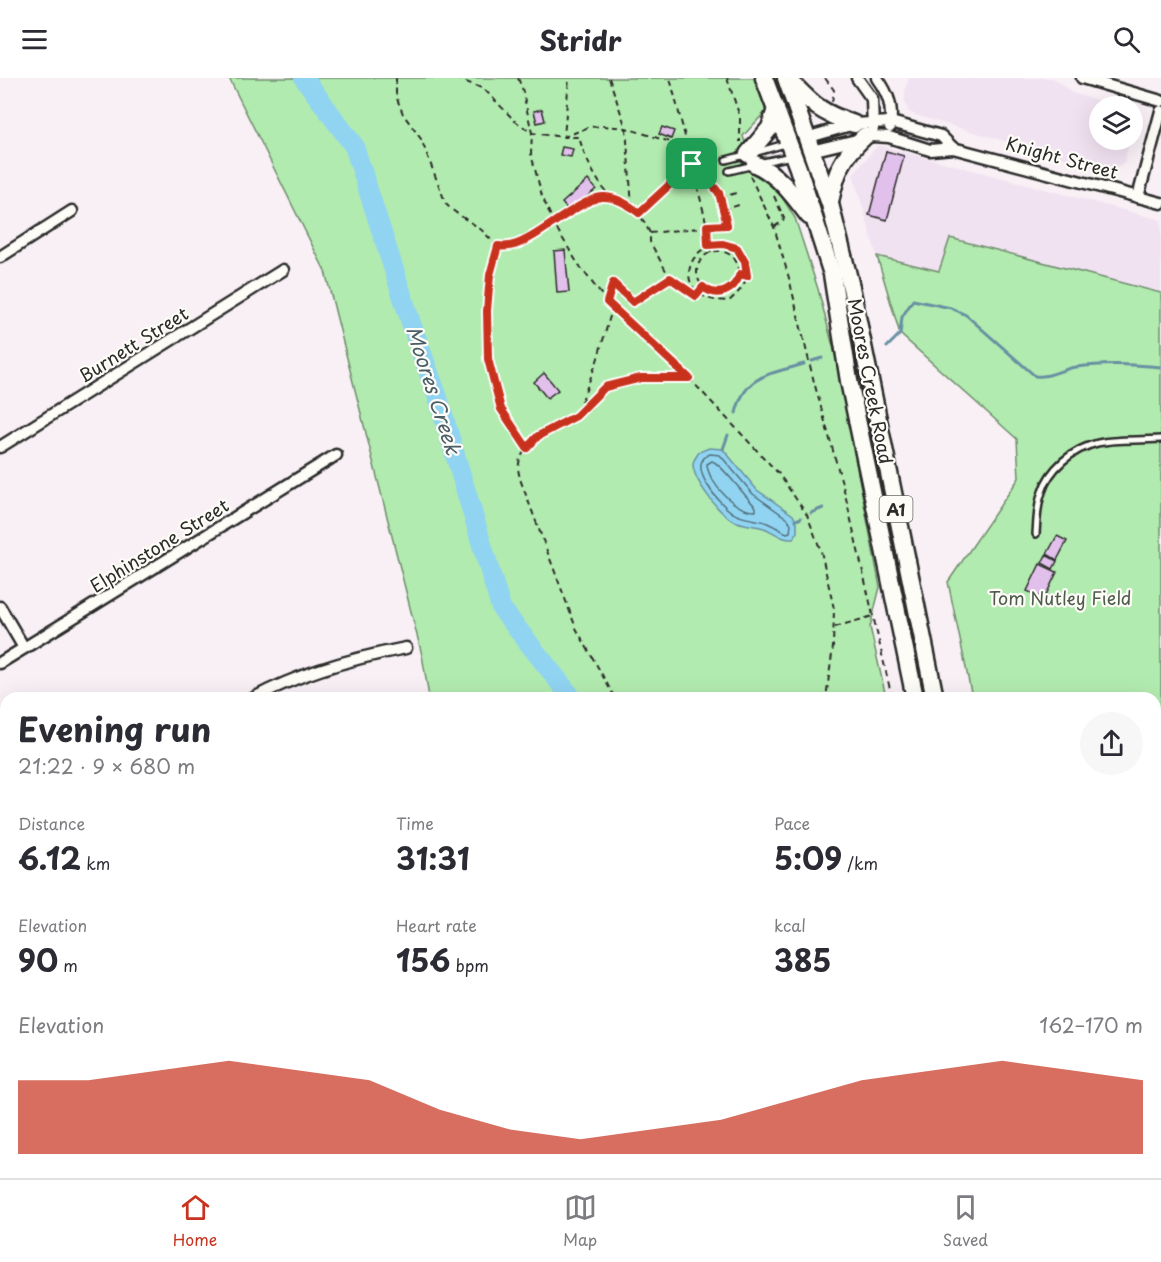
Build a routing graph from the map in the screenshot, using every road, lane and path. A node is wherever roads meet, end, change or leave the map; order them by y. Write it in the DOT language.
graph roads {
  1 [pos="396,78"];
  2 [pos="456,78"];
  3 [pos="518,78"];
  4 [pos="569,78"];
  5 [pos="609,78"];
  6 [pos="670,78"];
  7 [pos="727,78"];
  8 [pos="764,78"];
  9 [pos="787,78"];
  10 [pos="825,78"];
  11 [pos="857,78"];
  12 [pos="877,78"];
  13 [pos="1082,78"];
  14 [pos="1161,101"];
  15 [pos="831,104"];
  16 [pos="776,110"];
  17 [pos="1161,111"];
  18 [pos="891,122"];
  19 [pos="854,124"];
  20 [pos="626,128"];
  21 [pos="870,131"];
  22 [pos="532,133"];
  23 [pos="564,137"];
  24 [pos="889,137"];
  25 [pos="809,144"];
  26 [pos="687,146"];
  27 [pos="953,148"];
  28 [pos="791,149"];
  29 [pos="726,160"];
  30 [pos="749,160"];
  31 [pos="692,164"];
  32 [pos="729,171"];
  33 [pos="772,190"];
  34 [pos="736,193"];
  35 [pos="610,197"];
  36 [pos="1138,197"];
  37 [pos="720,198"];
  38 [pos="1161,203"];
  39 [pos="830,204"];
  40 [pos="740,205"];
  41 [pos="632,206"];
  42 [pos="723,210"];
  43 [pos="72,212"];
  44 [pos="639,213"];
  45 [pos="554,224"];
  46 [pos="707,226"];
  47 [pos="816,226"];
  48 [pos="774,227"];
  49 [pos="650,233"];
  50 [pos="708,245"];
  51 [pos="498,246"];
  52 [pos="711,252"];
  53 [pos="0,257"];
  54 [pos="283,270"];
  55 [pos="740,274"];
  56 [pos="747,276"];
  57 [pos="670,278"];
  58 [pos="703,287"];
  59 [pos="699,293"];
  60 [pos="607,302"];
  61 [pos="613,306"];
  62 [pos="689,378"];
  63 [pos="576,416"];
  64 [pos="1161,439"];
  65 [pos="0,447"];
  66 [pos="527,448"];
  67 [pos="336,455"];
  68 [pos="1035,534"];
  69 [pos="0,607"];
  70 [pos="873,616"];
  71 [pos="834,627"];
  72 [pos="24,648"];
  73 [pos="406,648"];
  74 [pos="0,663"];
  75 [pos="268,692"];
  76 [pos="612,692"];
  77 [pos="826,692"];
  78 [pos="891,692"];
  79 [pos="914,692"];
  80 [pos="934,692"];
  1 -- 51 [label="path"];
  2 -- 22 [label="path"];
  3 -- 22 [label="path"];
  4 -- 23 [label="path"];
  5 -- 20 [label="path"];
  6 -- 26 [label="path"];
  7 -- 30 [label="path"];
  8 -- 16 [label="highway, Moores Creek Road / A1"];
  9 -- 19 [label="highway"];
  9 -- 25 [label="highway, Moores Creek Road / A1"];
  10 -- 15 [label="path"];
  11 -- 21 [label="street"];
  12 -- 18 [label="street"];
  13 -- 14 [label="street"];
  16 -- 28 [label="highway, Moores Creek Road / A1"];
  16 -- 30 [label="highway"];
  17 -- 36 [label="street"];
  18 -- 21 [label="street, Knight Street"];
  18 -- 24 [label="street"];
  18 -- 27 [label="street, Knight Street"];
  19 -- 21 [label="street, Knight Street"];
  19 -- 25 [label="street, Knight Street"];
  20 -- 23 [label="path"];
  20 -- 26 [label="path"];
  20 -- 41 [label="path"];
  21 -- 24 [label="street, Knight Street"];
  21 -- 25 [label="street, Knight Street"];
  21 -- 39 [label="highway"];
  22 -- 23 [label="path"];
  22 -- 45 [label="path"];
  23 -- 35 [label="path"];
  24 -- 27 [label="street, Knight Street"];
  25 -- 28 [label="highway, Knight Street"];
  25 -- 39 [label="highway, Moores Creek Road / A1"];
  26 -- 31 [label="path"];
  27 -- 36 [label="street, Knight Street"];
  28 -- 30 [label="lane"];
  28 -- 30 [label="lane"];
  28 -- 47 [label="highway, Moores Creek Road / A1"];
  29 -- 30 [label="lane"];
  30 -- 32 [label="lane"];
  30 -- 47 [label="highway"];
  30 -- 48 [label="path"];
  31 -- 37 [label="path"];
  31 -- 44 [label="path"];
  31 -- 46 [label="path"];
  33 -- 48 [label="path"];
  34 -- 37 [label="path"];
  35 -- 41 [label="path"];
  35 -- 45 [label="path"];
  36 -- 38 [label="street, Knight Street"];
  37 -- 42 [label="path"];
  39 -- 80 [label="highway, Moores Creek Road / A1"];
  40 -- 42 [label="path"];
  41 -- 44 [label="path"];
  42 -- 46 [label="path"];
  43 -- 53 [label="street"];
  44 -- 49 [label="path"];
  45 -- 51 [label="path"];
  45 -- 60 [label="path"];
  46 -- 49 [label="path"];
  46 -- 50 [label="path"];
  47 -- 79 [label="highway, Moores Creek Road / A1"];
  48 -- 70 [label="path"];
  49 -- 57 [label="path"];
  50 -- 52 [label="path"];
  50 -- 56 [label="path"];
  50 -- 59 [label="path"];
  51 -- 66 [label="path"];
  52 -- 55 [label="path"];
  52 -- 58 [label="path"];
  54 -- 65 [label="street, Burnett Street"];
  55 -- 56 [label="path"];
  55 -- 58 [label="path"];
  56 -- 59 [label="path"];
  57 -- 59 [label="path"];
  57 -- 60 [label="path"];
  58 -- 59 [label="path"];
  60 -- 61 [label="path"];
  61 -- 62 [label="path"];
  61 -- 63 [label="path"];
  62 -- 63 [label="path"];
  62 -- 71 [label="path"];
  63 -- 66 [label="path"];
  64 -- 68 [label="lane"];
  66 -- 76 [label="path"];
  67 -- 72 [label="street, Elphinstone Street"];
  69 -- 72 [label="street"];
  70 -- 71 [label="path"];
  70 -- 78 [label="path"];
  71 -- 77 [label="path"];
  72 -- 74 [label="street, Elphinstone Street"];
  73 -- 75 [label="street"];
}
